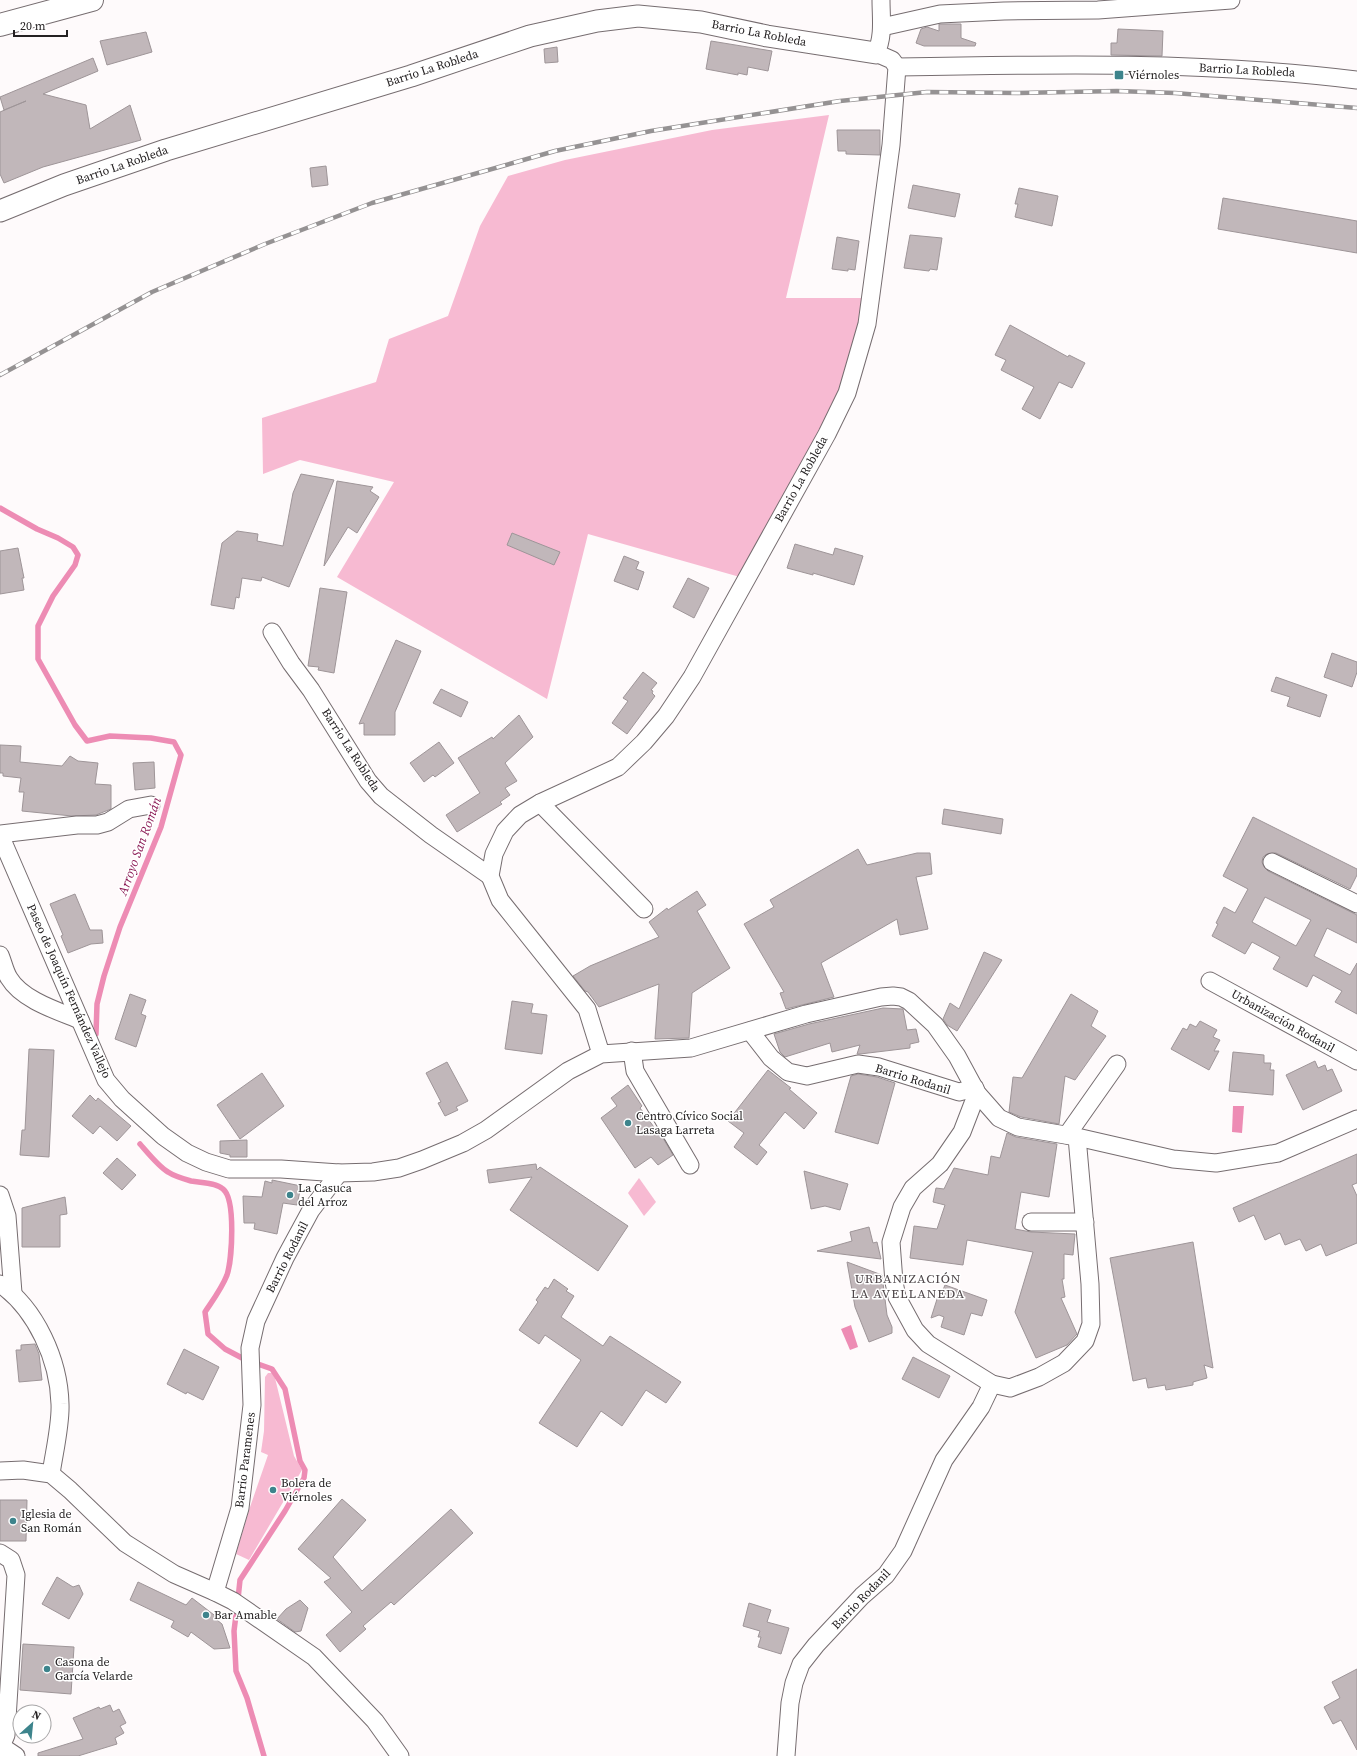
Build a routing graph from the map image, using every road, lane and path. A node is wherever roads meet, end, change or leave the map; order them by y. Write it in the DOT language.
graph roads {
  1 [pos="92,0"];
  2 [pos="1231,0"];
  3 [pos="881,13"];
  4 [pos="0,25"];
  5 [pos="876,53"];
  6 [pos="897,67"];
  7 [pos="1357,80"];
  8 [pos="0,211"];
  9 [pos="272,632"];
  10 [pos="540,803"];
  11 [pos="151,805"];
  12 [pos="0,835"];
  13 [pos="1272,862"];
  14 [pos="490,876"];
  15 [pos="1357,904"];
  16 [pos="644,909"];
  17 [pos="0,955"];
  18 [pos="1210,981"];
  19 [pos="80,1020"];
  20 [pos="750,1031"];
  21 [pos="632,1051"];
  22 [pos="601,1054"];
  23 [pos="1357,1061"];
  24 [pos="1117,1064"];
  25 [pos="976,1090"];
  26 [pos="1357,1119"];
  27 [pos="1072,1136"];
  28 [pos="690,1165"];
  29 [pos="338,1173"];
  30 [pos="0,1195"];
  31 [pos="1031,1222"];
  32 [pos="1085,1222"];
  33 [pos="6,1289"];
  34 [pos="250,1348"];
  35 [pos="992,1384"];
  36 [pos="0,1471"];
  37 [pos="52,1474"];
  38 [pos="0,1553"];
  39 [pos="215,1592"];
  40 [pos="1,1748"];
  41 [pos="16,1756"];
  42 [pos="400,1756"];
  43 [pos="786,1756"];
  1 -- 4 [label="highway"];
  2 -- 3 [label="street"];
  3 -- 5 [label="street"];
  5 -- 6 [label="street, Barrio La Robleda"];
  5 -- 8 [label="street, Barrio La Robleda"];
  6 -- 7 [label="street, Barrio La Robleda"];
  6 -- 10 [label="street, Barrio La Robleda"];
  9 -- 14 [label="street, Barrio La Robleda"];
  10 -- 14 [label="street, Barrio La Robleda"];
  10 -- 16 [label="street"];
  11 -- 12 [label="street"];
  12 -- 19 [label="street, Paseo de Joaquín Fernández Vallejo"];
  13 -- 15 [label="street"];
  14 -- 22 [label="street"];
  17 -- 19 [label="street"];
  18 -- 23 [label="street, Urbanización Rodanil"];
  19 -- 29 [label="street, Paseo de Joaquín Fernández Vallejo"];
  20 -- 21 [label="street, Paseo de Joaquín Fernández Vallejo"];
  20 -- 25 [label="street, Barrio Rodanil"];
  20 -- 25 [label="street, Paseo de Joaquín Fernández Vallejo"];
  21 -- 22 [label="street, Paseo de Joaquín Fernández Vallejo"];
  21 -- 28 [label="street"];
  22 -- 29 [label="street, Paseo de Joaquín Fernández Vallejo"];
  24 -- 27 [label="street"];
  25 -- 27 [label="street, Paseo de Joaquín Fernández Vallejo"];
  25 -- 35 [label="street"];
  26 -- 27 [label="street, Paseo de Joaquín Fernández Vallejo"];
  27 -- 32 [label="street"];
  29 -- 34 [label="street, Barrio Rodanil"];
  30 -- 33 [label="street"];
  31 -- 32 [label="street"];
  32 -- 35 [label="street"];
  33 -- 37 [label="street"];
  34 -- 39 [label="street, Barrio Paramenes"];
  35 -- 43 [label="street, Barrio Rodanil"];
  36 -- 37 [label="street"];
  37 -- 39 [label="street"];
  38 -- 40 [label="street"];
  39 -- 42 [label="street"];
  40 -- 41 [label="street"];
}
